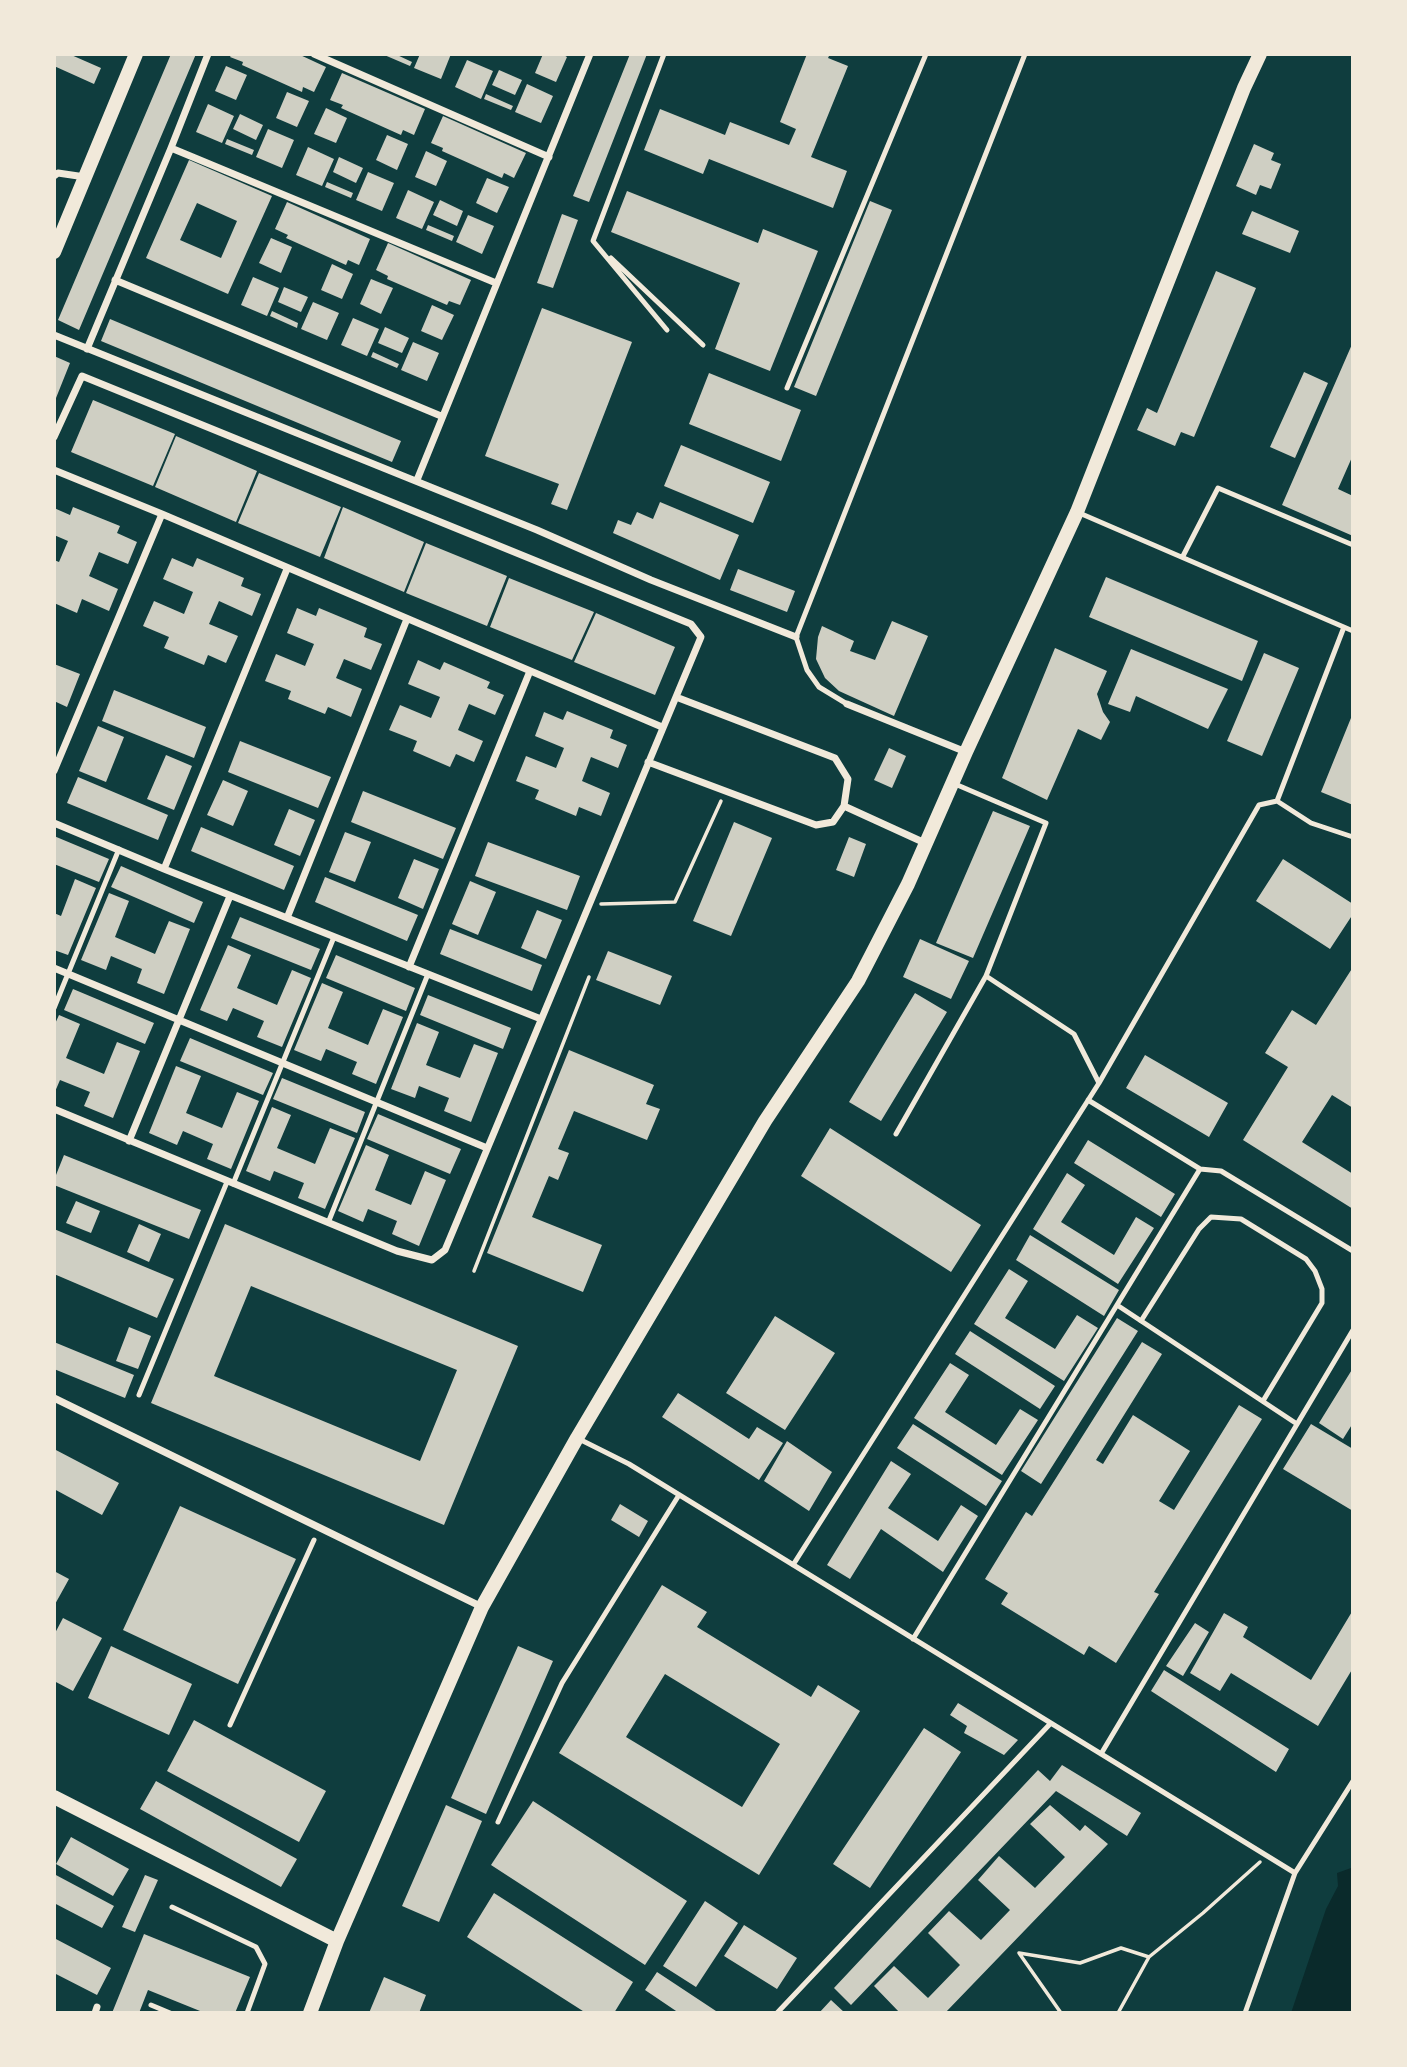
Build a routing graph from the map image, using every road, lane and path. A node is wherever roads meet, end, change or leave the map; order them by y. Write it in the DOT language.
graph roads {
  1 [pos="136,54"];
  2 [pos="208,54"];
  3 [pos="314,54"];
  4 [pos="590,54"];
  5 [pos="664,54"];
  6 [pos="926,54"];
  7 [pos="1025,54"];
  8 [pos="1260,54"];
  9 [pos="171,148"];
  10 [pos="549,156"];
  11 [pos="54,176"];
  12 [pos="85,177"];
  13 [pos="593,241"];
  14 [pos="54,252"];
  15 [pos="115,280"];
  16 [pos="496,283"];
  17 [pos="667,330"];
  18 [pos="54,335"];
  19 [pos="703,345"];
  20 [pos="87,349"];
  21 [pos="787,388"];
  22 [pos="441,416"];
  23 [pos="54,437"];
  24 [pos="54,470"];
  25 [pos="416,481"];
  26 [pos="1077,512"];
  27 [pos="162,514"];
  28 [pos="1353,545"];
  29 [pos="1183,556"];
  30 [pos="287,569"];
  31 [pos="407,619"];
  32 [pos="1344,627"];
  33 [pos="1353,631"];
  34 [pos="796,637"];
  35 [pos="530,671"];
  36 [pos="676,697"];
  37 [pos="847,704"];
  38 [pos="662,727"];
  39 [pos="966,752"];
  40 [pos="648,762"];
  41 [pos="54,771"];
  42 [pos="952,783"];
  43 [pos="724,792"];
  44 [pos="1277,801"];
  45 [pos="844,806"];
  46 [pos="54,823"];
  47 [pos="1353,836"];
  48 [pos="926,844"];
  49 [pos="119,849"];
  50 [pos="164,869"];
  51 [pos="230,896"];
  52 [pos="589,904"];
  53 [pos="287,918"];
  54 [pos="334,937"];
  55 [pos="409,967"];
  56 [pos="54,968"];
  57 [pos="68,974"];
  58 [pos="428,974"];
  59 [pos="986,976"];
  60 [pos="589,977"];
  61 [pos="54,1009"];
  62 [pos="541,1019"];
  63 [pos="179,1020"];
  64 [pos="282,1063"];
  65 [pos="1099,1083"];
  66 [pos="1088,1100"];
  67 [pos="376,1102"];
  68 [pos="54,1110"];
  69 [pos="896,1134"];
  70 [pos="129,1141"];
  71 [pos="487,1148"];
  72 [pos="1200,1170"];
  73 [pos="230,1183"];
  74 [pos="328,1223"];
  75 [pos="1353,1251"];
  76 [pos="474,1271"];
  77 [pos="1117,1305"];
  78 [pos="1141,1321"];
  79 [pos="1353,1329"];
  80 [pos="139,1395"];
  81 [pos="54,1398"];
  82 [pos="1263,1401"];
  83 [pos="1297,1424"];
  84 [pos="577,1438"];
  85 [pos="679,1495"];
  86 [pos="314,1540"];
  87 [pos="793,1565"];
  88 [pos="482,1607"];
  89 [pos="913,1639"];
  90 [pos="1050,1724"];
  91 [pos="229,1725"];
  92 [pos="1101,1754"];
  93 [pos="1353,1782"];
  94 [pos="54,1797"];
  95 [pos="498,1822"];
  96 [pos="1266,1856"];
  97 [pos="1295,1873"];
  98 [pos="172,1907"];
  99 [pos="337,1941"];
  100 [pos="1149,1957"];
  101 [pos="151,2004"];
  102 [pos="170,2013"];
  103 [pos="247,2013"];
  104 [pos="310,2013"];
  105 [pos="777,2013"];
  106 [pos="1061,2013"];
  107 [pos="1118,2013"];
  108 [pos="1245,2013"];
  1 -- 12 [label="main road"];
  2 -- 9 [label="street"];
  3 -- 10 [label="street"];
  4 -- 10 [label="street"];
  5 -- 13 [label="lane"];
  6 -- 21 [label="lane"];
  7 -- 34 [label="lane"];
  8 -- 26 [label="main road"];
  9 -- 15 [label="street"];
  9 -- 16 [label="street"];
  10 -- 16 [label="street"];
  11 -- 12 [label="street"];
  12 -- 14 [label="main road"];
  13 -- 17 [label="lane"];
  13 -- 19 [label="lane"];
  15 -- 20 [label="street"];
  15 -- 22 [label="street"];
  16 -- 22 [label="street"];
  18 -- 20 [label="street"];
  20 -- 25 [label="street"];
  22 -- 25 [label="street"];
  23 -- 36 [label="street"];
  24 -- 27 [label="street"];
  25 -- 34 [label="street"];
  26 -- 29 [label="lane"];
  26 -- 39 [label="main road"];
  27 -- 30 [label="street"];
  27 -- 41 [label="street"];
  28 -- 29 [label="lane"];
  29 -- 32 [label="lane"];
  30 -- 31 [label="street"];
  30 -- 50 [label="street"];
  31 -- 35 [label="street"];
  31 -- 53 [label="street"];
  32 -- 33 [label="lane"];
  32 -- 44 [label="lane"];
  34 -- 37 [label="lane"];
  35 -- 38 [label="street"];
  35 -- 55 [label="street"];
  36 -- 38 [label="street"];
  36 -- 45 [label="street"];
  37 -- 39 [label="street"];
  38 -- 40 [label="street"];
  39 -- 42 [label="main road"];
  40 -- 43 [label="street"];
  40 -- 52 [label="street"];
  42 -- 48 [label="main road"];
  42 -- 59 [label="lane"];
  43 -- 45 [label="street"];
  43 -- 52 [label="path"];
  44 -- 47 [label="lane"];
  44 -- 65 [label="lane"];
  45 -- 48 [label="street"];
  46 -- 49 [label="street"];
  48 -- 84 [label="main road"];
  49 -- 50 [label="street"];
  49 -- 57 [label="lane"];
  50 -- 51 [label="street"];
  51 -- 53 [label="street"];
  51 -- 63 [label="street"];
  52 -- 62 [label="street"];
  53 -- 54 [label="street"];
  54 -- 55 [label="street"];
  54 -- 64 [label="lane"];
  55 -- 58 [label="street"];
  56 -- 57 [label="street"];
  57 -- 61 [label="lane"];
  57 -- 63 [label="street"];
  58 -- 62 [label="street"];
  58 -- 67 [label="lane"];
  59 -- 65 [label="lane"];
  59 -- 69 [label="lane"];
  60 -- 76 [label="path"];
  62 -- 71 [label="street"];
  63 -- 64 [label="street"];
  63 -- 70 [label="street"];
  64 -- 67 [label="street"];
  64 -- 73 [label="lane"];
  65 -- 66 [label="lane"];
  66 -- 72 [label="lane"];
  66 -- 87 [label="lane"];
  67 -- 71 [label="street"];
  67 -- 74 [label="lane"];
  68 -- 70 [label="street"];
  70 -- 73 [label="street"];
  71 -- 74 [label="street"];
  72 -- 75 [label="lane"];
  72 -- 77 [label="lane"];
  73 -- 74 [label="street"];
  73 -- 80 [label="lane"];
  77 -- 78 [label="lane"];
  77 -- 89 [label="lane"];
  78 -- 82 [label="lane"];
  78 -- 82 [label="lane"];
  79 -- 83 [label="lane"];
  81 -- 88 [label="street"];
  82 -- 83 [label="lane"];
  83 -- 92 [label="lane"];
  84 -- 85 [label="lane"];
  84 -- 88 [label="main road"];
  85 -- 87 [label="lane"];
  85 -- 95 [label="lane"];
  86 -- 91 [label="lane"];
  87 -- 89 [label="lane"];
  88 -- 99 [label="main road"];
  89 -- 90 [label="lane"];
  90 -- 92 [label="lane"];
  90 -- 105 [label="lane"];
  92 -- 96 [label="lane"];
  93 -- 97 [label="lane"];
  94 -- 99 [label="main road"];
  96 -- 97 [label="lane"];
  96 -- 100 [label="path"];
  97 -- 108 [label="lane"];
  98 -- 103 [label="lane"];
  99 -- 104 [label="main road"];
  100 -- 106 [label="path"];
  100 -- 107 [label="path"];
  101 -- 102 [label="lane"];
}
